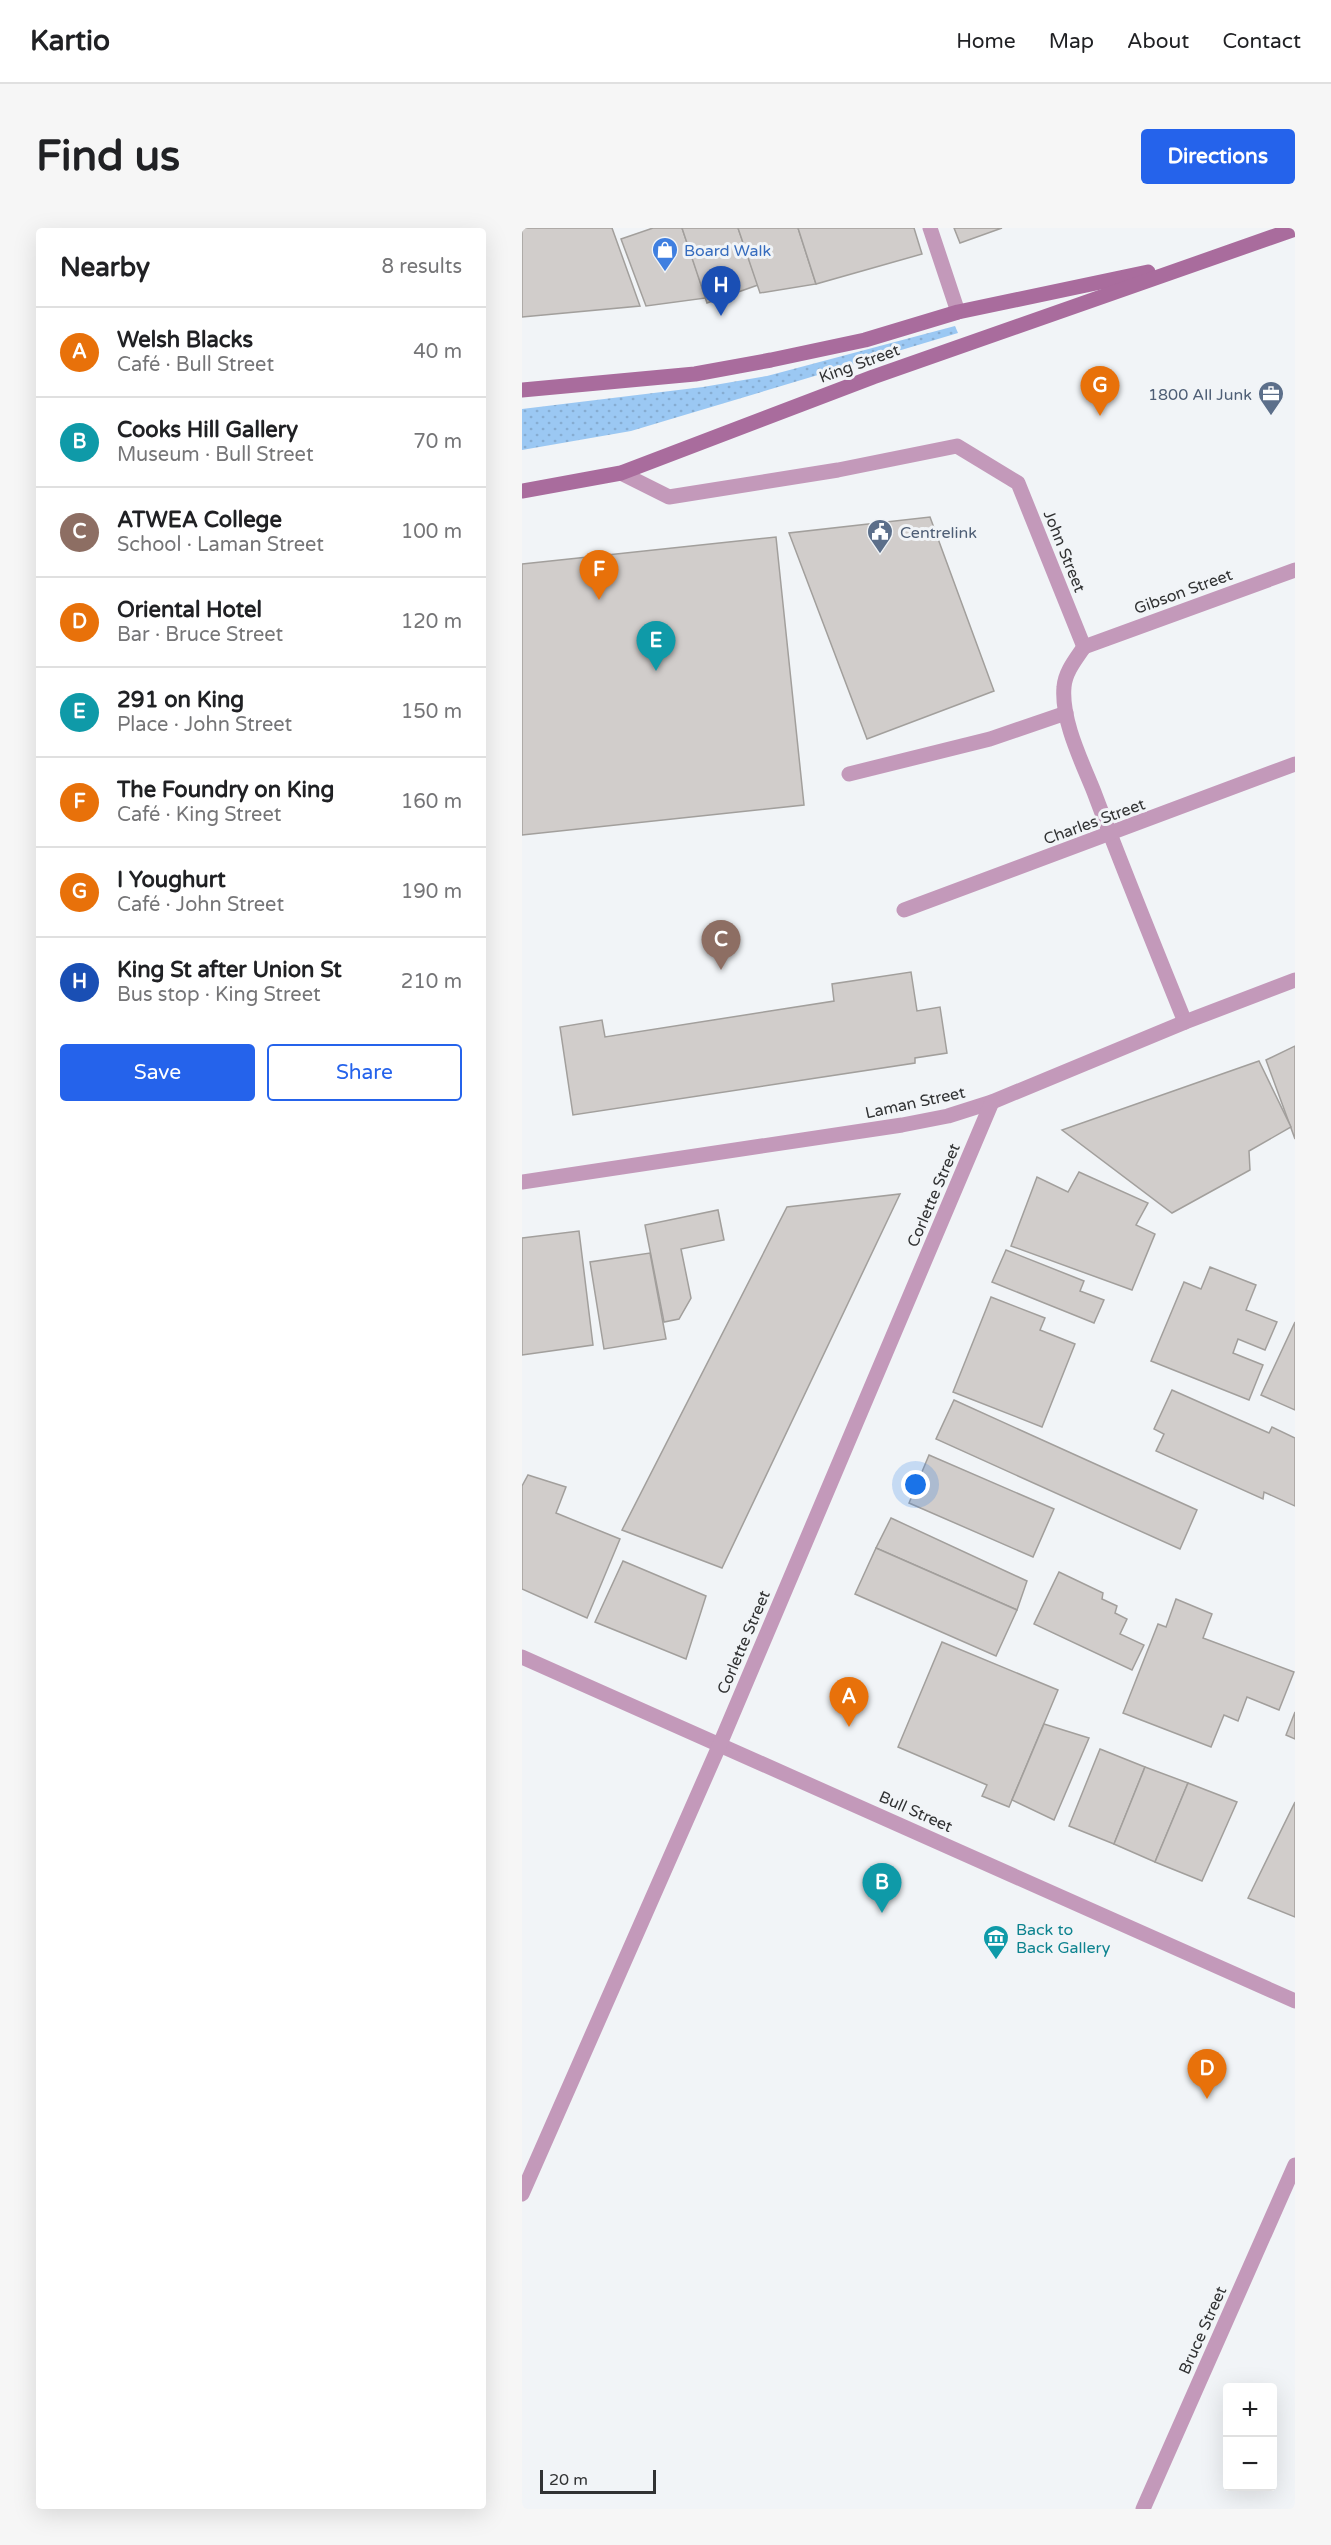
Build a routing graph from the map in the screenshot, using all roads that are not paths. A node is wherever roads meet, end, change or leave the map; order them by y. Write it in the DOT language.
graph roads {
  1 [pos="930,228"];
  2 [pos="1295,229"];
  3 [pos="1207,260"];
  4 [pos="958,312"];
  5 [pos="522,390"];
  6 [pos="621,473"];
  7 [pos="522,491"];
  8 [pos="1295,570"];
  9 [pos="1084,647"];
  10 [pos="1066,713"];
  11 [pos="1295,764"];
  12 [pos="849,774"];
  13 [pos="1110,834"];
  14 [pos="904,910"];
  15 [pos="1295,980"];
  16 [pos="1185,1022"];
  17 [pos="992,1102"];
  18 [pos="522,1182"];
  19 [pos="522,1657"];
  20 [pos="720,1743"];
  21 [pos="1295,2001"];
  22 [pos="1295,2165"];
  23 [pos="522,2194"];
  24 [pos="1143,2509"];
  1 -- 4 [label="street"];
  2 -- 3 [label="main road, King Street"];
  3 -- 4 [label="main road, King Street"];
  3 -- 6 [label="main road, King Street"];
  4 -- 5 [label="main road, King Street"];
  6 -- 7 [label="main road, King Street"];
  6 -- 9 [label="street, John Street"];
  8 -- 9 [label="street, Gibson Street"];
  9 -- 10 [label="street"];
  10 -- 12 [label="street"];
  10 -- 13 [label="street"];
  11 -- 13 [label="street, Charles Street"];
  13 -- 14 [label="street, Charles Street"];
  13 -- 16 [label="street"];
  15 -- 16 [label="street, Laman Street"];
  16 -- 17 [label="street, Laman Street"];
  17 -- 18 [label="street, Laman Street"];
  17 -- 20 [label="street, Corlette Street"];
  19 -- 20 [label="street, Bull Street"];
  20 -- 21 [label="street, Bull Street"];
  20 -- 23 [label="street, Corlette Street"];
  22 -- 24 [label="street, Bruce Street"];
}
